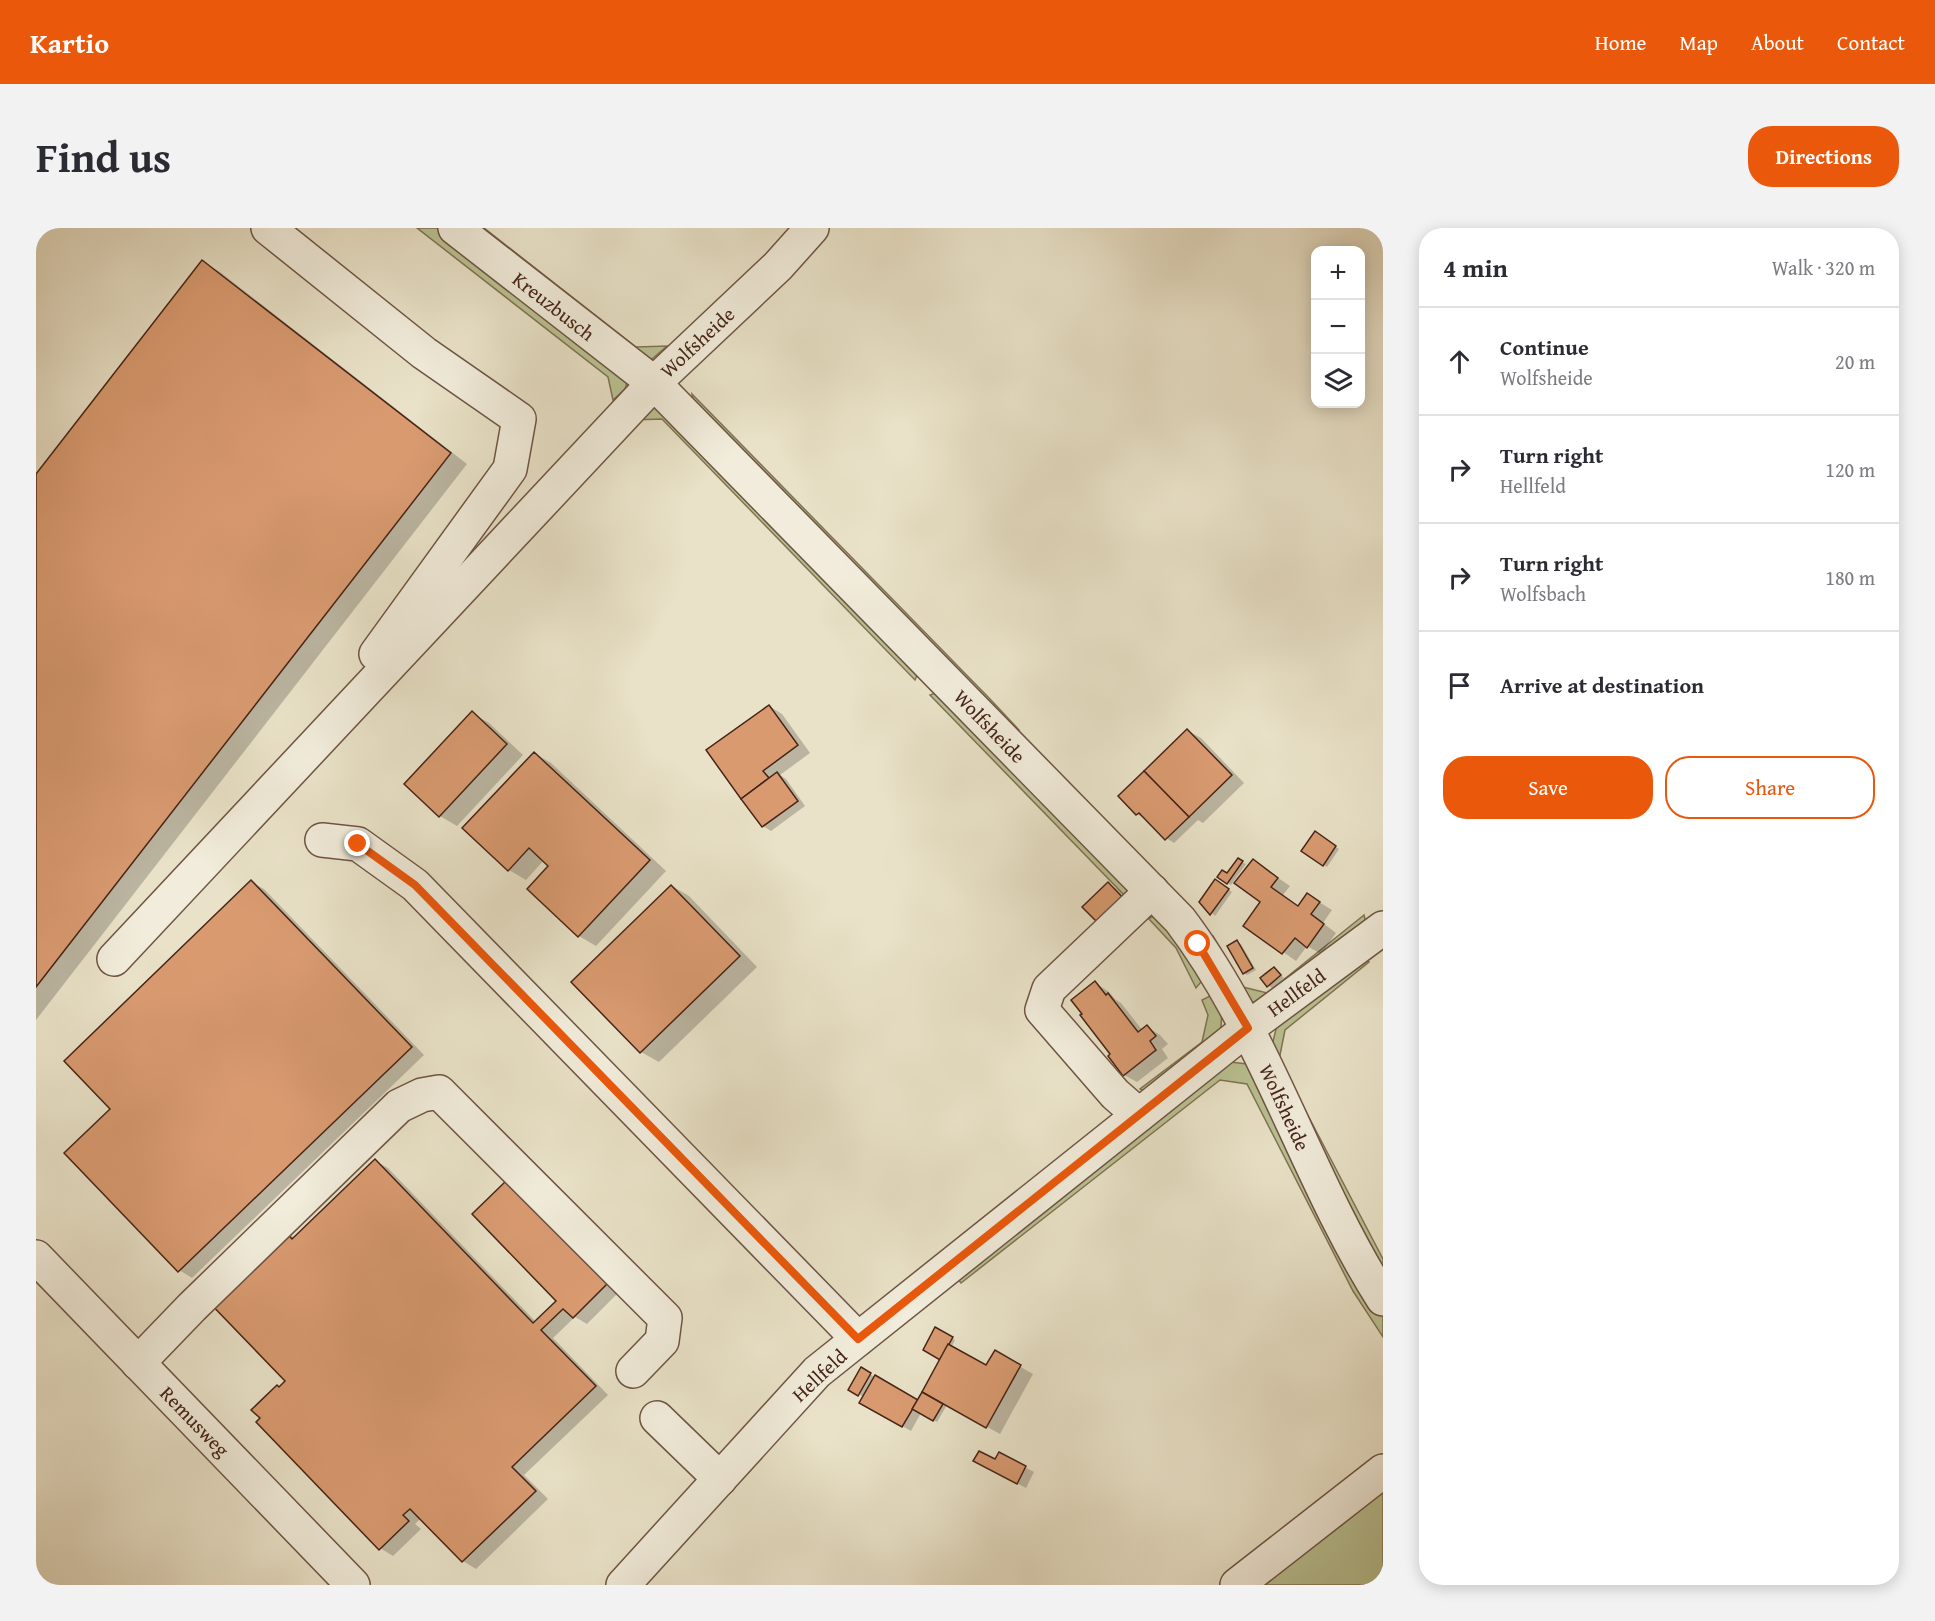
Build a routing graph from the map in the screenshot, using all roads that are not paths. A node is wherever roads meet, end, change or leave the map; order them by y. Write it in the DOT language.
graph roads {
  1 [pos="267,228"];
  2 [pos="455,228"];
  3 [pos="813,228"];
  4 [pos="654,383"];
  5 [pos="294,767"];
  6 [pos="322,840"];
  7 [pos="1152,891"];
  8 [pos="1383,928"];
  9 [pos="114,959"];
  10 [pos="1248,1028"];
  11 [pos="1138,1115"];
  12 [pos="36,1257"];
  13 [pos="1383,1299"];
  14 [pos="858,1339"];
  15 [pos="138,1363"];
  16 [pos="633,1371"];
  17 [pos="657,1418"];
  18 [pos="1383,1472"];
  19 [pos="720,1479"];
  20 [pos="353,1585"];
  21 [pos="623,1585"];
  22 [pos="1237,1585"];
  1 -- 5 [label="street"];
  2 -- 4 [label="street, Kreuzbusch"];
  3 -- 4 [label="street, Wolfsheide"];
  4 -- 5 [label="street"];
  4 -- 7 [label="street, Wolfsheide"];
  5 -- 9 [label="street"];
  6 -- 14 [label="street"];
  7 -- 10 [label="street, Wolfsheide"];
  7 -- 11 [label="street"];
  8 -- 10 [label="street, Hellfeld"];
  10 -- 11 [label="street, Hellfeld"];
  10 -- 13 [label="street, Wolfsheide"];
  11 -- 14 [label="street, Hellfeld"];
  12 -- 15 [label="street, Remusweg"];
  14 -- 19 [label="street, Hellfeld"];
  15 -- 16 [label="street"];
  15 -- 20 [label="street, Remusweg"];
  17 -- 19 [label="street"];
  18 -- 22 [label="street"];
  19 -- 21 [label="street, Hellfeld"];
}
